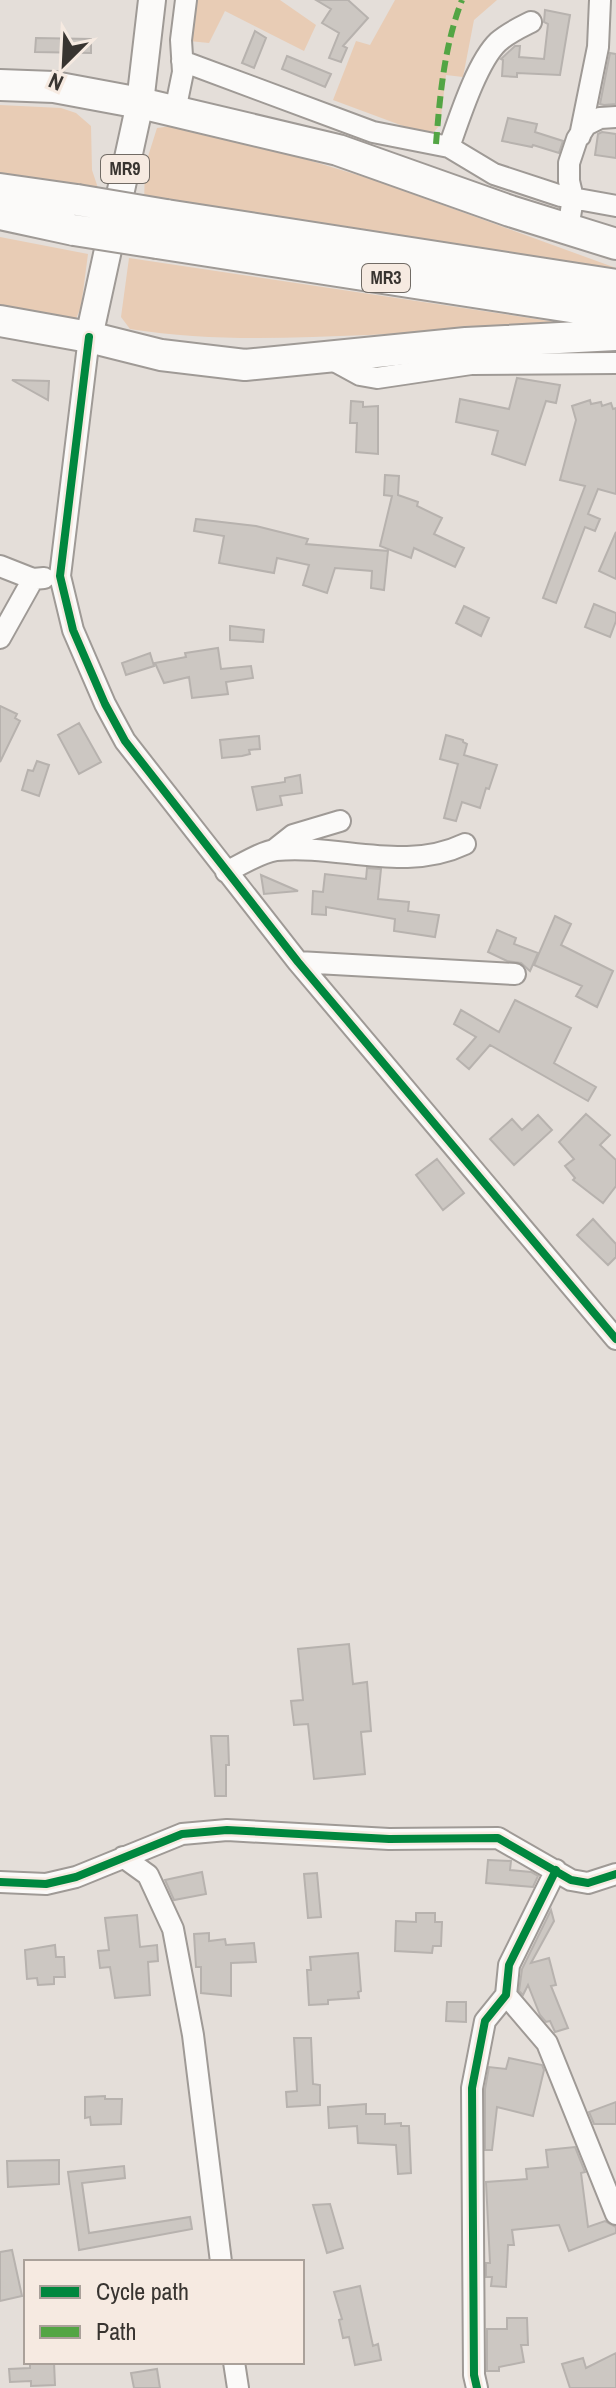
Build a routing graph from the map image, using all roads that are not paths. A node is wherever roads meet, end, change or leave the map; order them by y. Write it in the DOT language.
graph roads {
  1 [pos="152,0"];
  2 [pos="186,0"];
  3 [pos="606,5"];
  4 [pos="531,22"];
  5 [pos="182,61"];
  6 [pos="0,85"];
  7 [pos="140,103"];
  8 [pos="175,111"];
  9 [pos="616,117"];
  10 [pos="580,136"];
  11 [pos="449,147"];
  12 [pos="0,189"];
  13 [pos="573,198"];
  14 [pos="616,206"];
  15 [pos="0,214"];
  16 [pos="76,215"];
  17 [pos="161,229"];
  18 [pos="568,229"];
  19 [pos="616,244"];
  20 [pos="616,285"];
  21 [pos="616,314"];
  22 [pos="0,321"];
  23 [pos="616,335"];
  24 [pos="89,337"];
  25 [pos="327,357"];
  26 [pos="616,363"];
  27 [pos="0,566"];
  28 [pos="60,576"];
  29 [pos="33,579"];
  30 [pos="0,638"];
  31 [pos="340,821"];
  32 [pos="465,844"];
  33 [pos="274,850"];
  34 [pos="226,872"];
  35 [pos="298,962"];
  36 [pos="515,974"];
  37 [pos="616,1339"];
  38 [pos="123,1857"];
  39 [pos="556,1870"];
  40 [pos="616,1874"];
  41 [pos="0,1882"];
  42 [pos="506,1995"];
  43 [pos="616,2214"];
  44 [pos="221,2260"];
  45 [pos="234,2364"];
  46 [pos="238,2388"];
  47 [pos="477,2388"];
  1 -- 7 [label="main road, MR9"];
  2 -- 5 [label="street"];
  3 -- 10 [label="street"];
  4 -- 11 [label="street"];
  5 -- 8 [label="street"];
  5 -- 11 [label="street"];
  6 -- 7 [label="highway"];
  7 -- 8 [label="highway"];
  7 -- 24 [label="main road, MR9"];
  8 -- 18 [label="highway"];
  9 -- 10 [label="street"];
  10 -- 13 [label="street"];
  11 -- 13 [label="street"];
  12 -- 16 [label="highway, MR3"];
  13 -- 14 [label="street"];
  13 -- 18 [label="street"];
  15 -- 16 [label="highway, MR3"];
  16 -- 17 [label="highway, MR3, bridge"];
  17 -- 20 [label="highway, MR3"];
  17 -- 21 [label="highway, MR3"];
  18 -- 19 [label="highway"];
  22 -- 24 [label="highway"];
  23 -- 25 [label="highway"];
  24 -- 25 [label="highway"];
  24 -- 28 [label="street"];
  25 -- 26 [label="street"];
  27 -- 29 [label="street"];
  28 -- 29 [label="street"];
  28 -- 34 [label="street"];
  29 -- 30 [label="street"];
  31 -- 33 [label="street"];
  32 -- 33 [label="street"];
  33 -- 34 [label="street"];
  34 -- 35 [label="street"];
  35 -- 36 [label="street"];
  35 -- 37 [label="street"];
  38 -- 39 [label="street"];
  38 -- 41 [label="street"];
  38 -- 44 [label="street"];
  39 -- 40 [label="street"];
  39 -- 42 [label="street"];
  42 -- 43 [label="street"];
  42 -- 47 [label="street"];
  45 -- 46 [label="street"];
}
